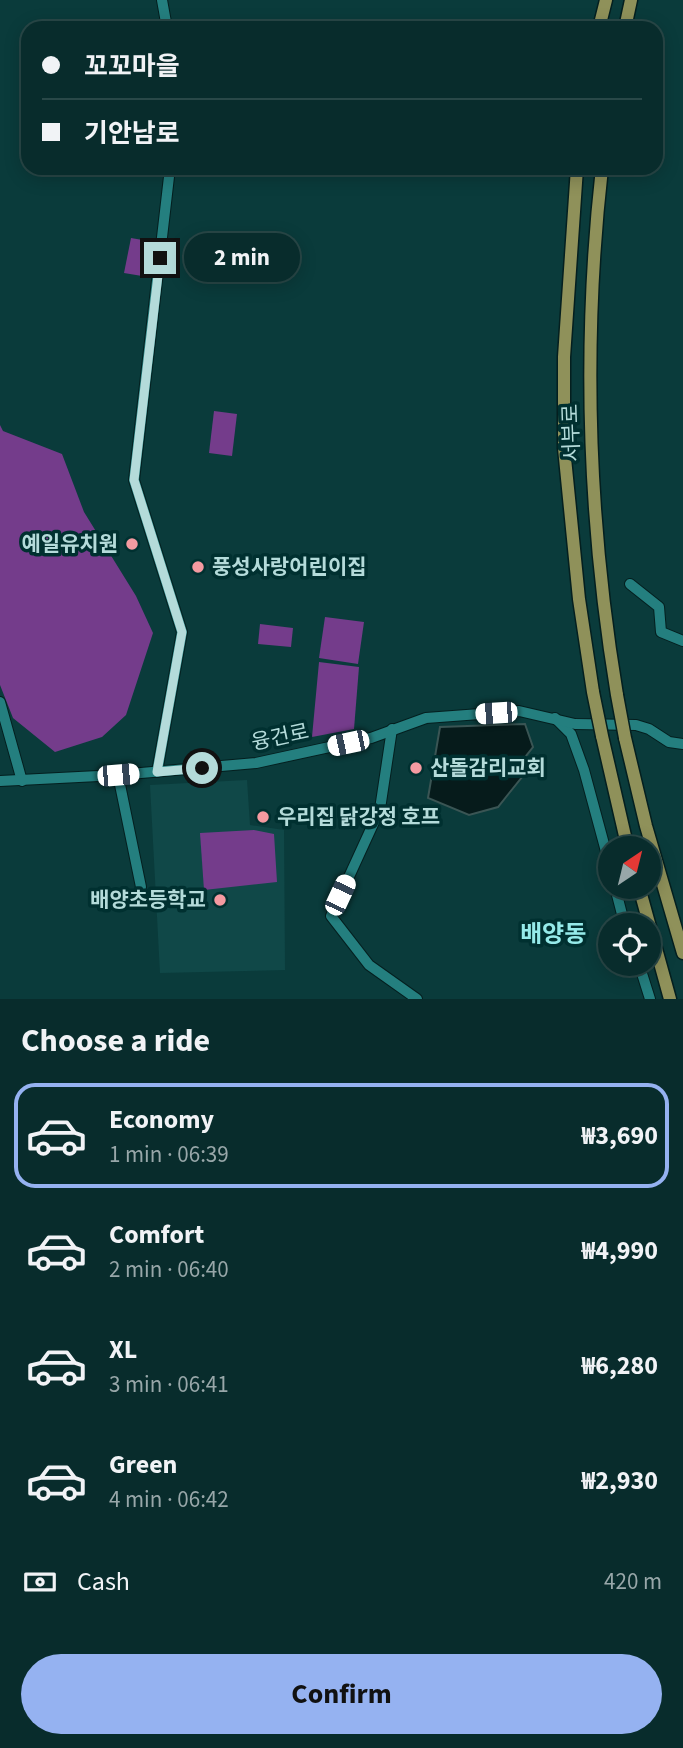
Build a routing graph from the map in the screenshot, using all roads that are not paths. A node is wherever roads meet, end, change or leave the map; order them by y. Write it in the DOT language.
graph roads {
  1 [pos="162,0"];
  2 [pos="606,0"];
  3 [pos="631,0"];
  4 [pos="166,21"];
  5 [pos="601,21"];
  6 [pos="626,21"];
  7 [pos="169,175"];
  8 [pos="577,175"];
  9 [pos="601,175"];
  10 [pos="630,584"];
  11 [pos="683,640"];
  12 [pos="0,702"];
  13 [pos="555,718"];
  14 [pos="392,729"];
  15 [pos="683,744"];
  16 [pos="157,772"];
  17 [pos="118,775"];
  18 [pos="0,781"];
  19 [pos="22,781"];
  20 [pos="602,836"];
  21 [pos="625,836"];
  22 [pos="141,887"];
  23 [pos="643,900"];
  24 [pos="683,953"];
  25 [pos="643,976"];
  26 [pos="417,999"];
  27 [pos="650,999"];
  28 [pos="670,999"];
  1 -- 4 [label="street"];
  2 -- 5 [label="main road"];
  3 -- 6 [label="main road"];
  7 -- 16 [label="street"];
  8 -- 21 [label="main road, 서부로, bridge"];
  9 -- 24 [label="main road, 서부로, bridge"];
  10 -- 11 [label="street"];
  12 -- 19 [label="street"];
  13 -- 14 [label="street, 융건로"];
  13 -- 15 [label="street, 융건로"];
  13 -- 20 [label="street"];
  14 -- 16 [label="street, 융건로"];
  14 -- 26 [label="street"];
  16 -- 17 [label="street, 융건로"];
  17 -- 19 [label="street, 융건로"];
  17 -- 22 [label="street"];
  18 -- 19 [label="street, 융건로"];
  23 -- 28 [label="main road"];
  25 -- 27 [label="street"];
}
